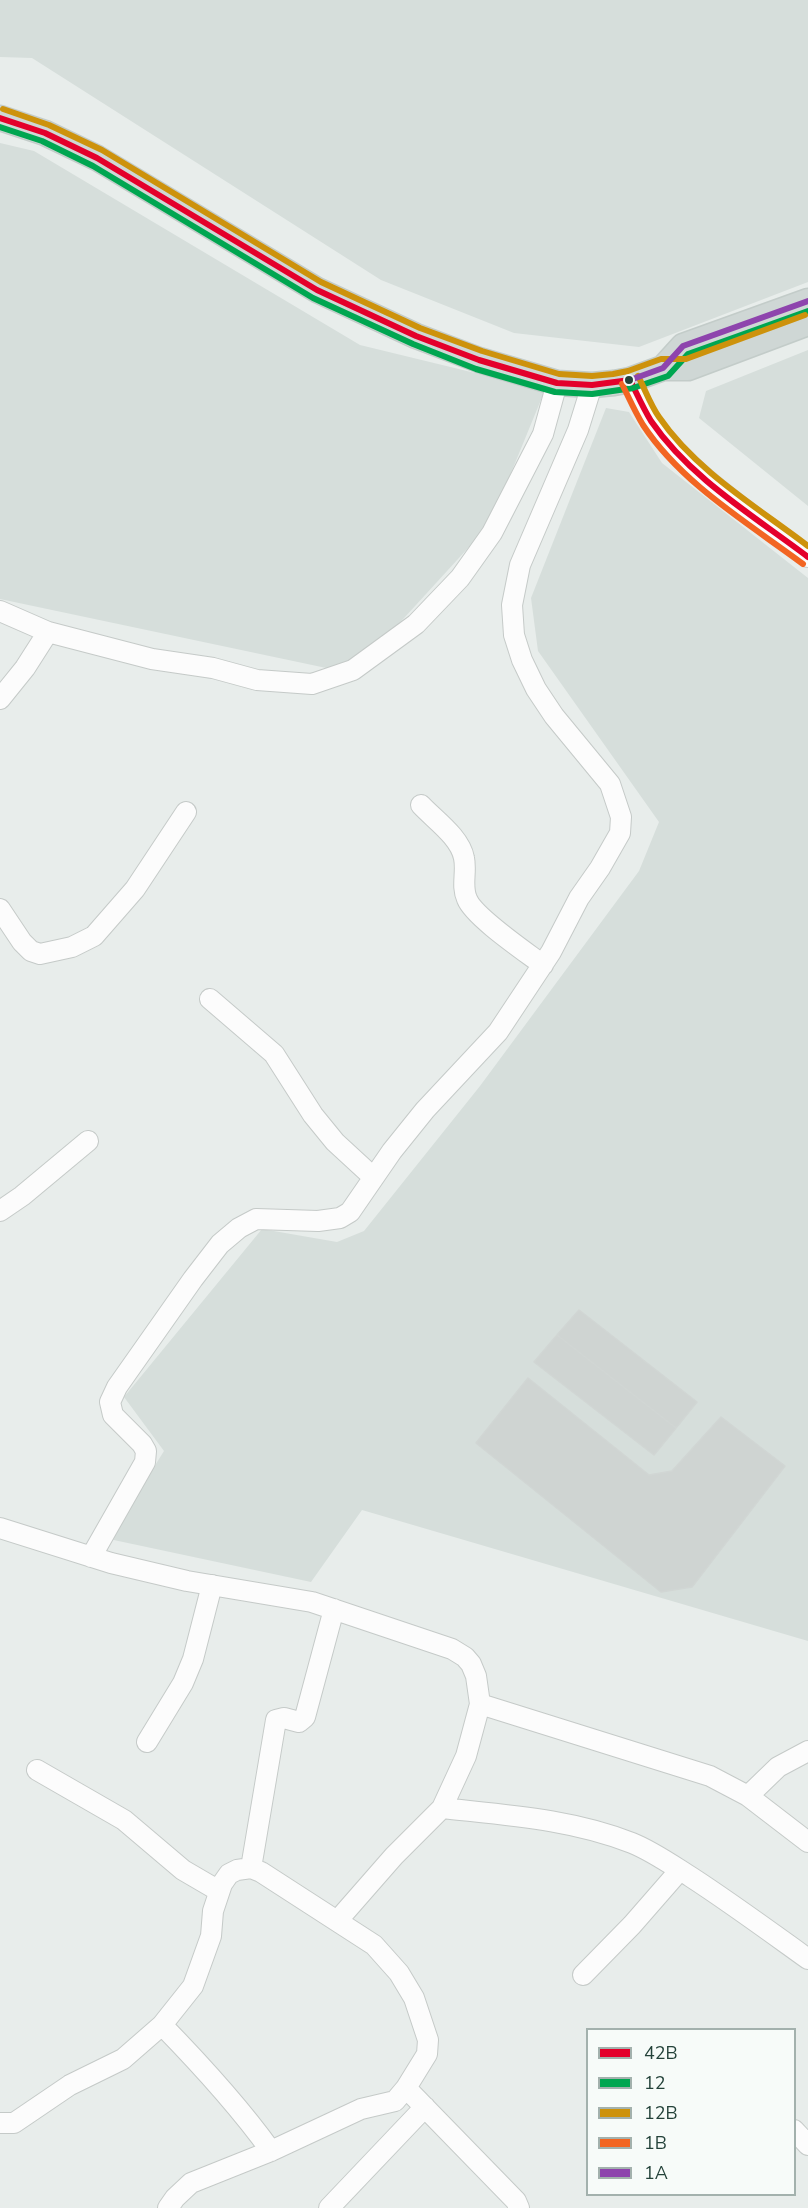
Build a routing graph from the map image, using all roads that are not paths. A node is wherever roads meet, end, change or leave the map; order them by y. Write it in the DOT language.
graph roads {
  1 [pos="0,118"];
  2 [pos="808,301"];
  3 [pos="808,323"];
  4 [pos="663,368"];
  5 [pos="630,380"];
  6 [pos="557,383"];
  7 [pos="592,385"];
  8 [pos="808,557"];
  9 [pos="0,611"];
  10 [pos="48,632"];
  11 [pos="0,699"];
  12 [pos="421,805"];
  13 [pos="186,812"];
  14 [pos="0,909"];
  15 [pos="543,965"];
  16 [pos="210,999"];
  17 [pos="88,1141"];
  18 [pos="373,1177"];
  19 [pos="0,1211"];
  20 [pos="0,1528"];
  21 [pos="91,1557"];
  22 [pos="212,1585"];
  23 [pos="334,1609"];
  24 [pos="480,1704"];
  25 [pos="147,1742"];
  26 [pos="808,1751"];
  27 [pos="37,1770"];
  28 [pos="748,1796"];
  29 [pos="442,1808"];
  30 [pos="808,1842"];
  31 [pos="251,1868"];
  32 [pos="680,1870"];
  33 [pos="219,1891"];
  34 [pos="338,1920"];
  35 [pos="808,1959"];
  36 [pos="583,1975"];
  37 [pos="162,2025"];
  38 [pos="406,2088"];
  39 [pos="425,2107"];
  40 [pos="0,2123"];
  41 [pos="796,2131"];
  42 [pos="808,2145"];
  43 [pos="271,2151"];
  44 [pos="168,2208"];
  45 [pos="329,2208"];
  46 [pos="519,2208"];
  1 -- 6 [label="main road"];
  2 -- 4 [label="main road"];
  3 -- 4 [label="main road"];
  4 -- 5 [label="main road"];
  5 -- 7 [label="main road"];
  5 -- 8 [label="street"];
  6 -- 7 [label="main road"];
  6 -- 10 [label="street"];
  7 -- 15 [label="street"];
  9 -- 10 [label="street"];
  10 -- 11 [label="street"];
  12 -- 15 [label="street"];
  13 -- 14 [label="street"];
  15 -- 18 [label="street"];
  16 -- 18 [label="street"];
  17 -- 19 [label="street"];
  18 -- 21 [label="street"];
  20 -- 21 [label="street"];
  21 -- 22 [label="street"];
  22 -- 23 [label="street"];
  22 -- 25 [label="street"];
  23 -- 24 [label="street"];
  23 -- 31 [label="street"];
  24 -- 28 [label="street"];
  24 -- 29 [label="street"];
  26 -- 28 [label="street"];
  27 -- 33 [label="street"];
  28 -- 30 [label="street"];
  29 -- 32 [label="street"];
  29 -- 34 [label="street"];
  31 -- 33 [label="street"];
  31 -- 34 [label="street"];
  32 -- 35 [label="street"];
  32 -- 36 [label="street"];
  33 -- 37 [label="street"];
  34 -- 38 [label="street"];
  37 -- 40 [label="street"];
  37 -- 43 [label="street"];
  38 -- 39 [label="street"];
  38 -- 43 [label="street"];
  39 -- 45 [label="street"];
  39 -- 46 [label="street"];
  41 -- 42 [label="street"];
  43 -- 44 [label="street"];
}
